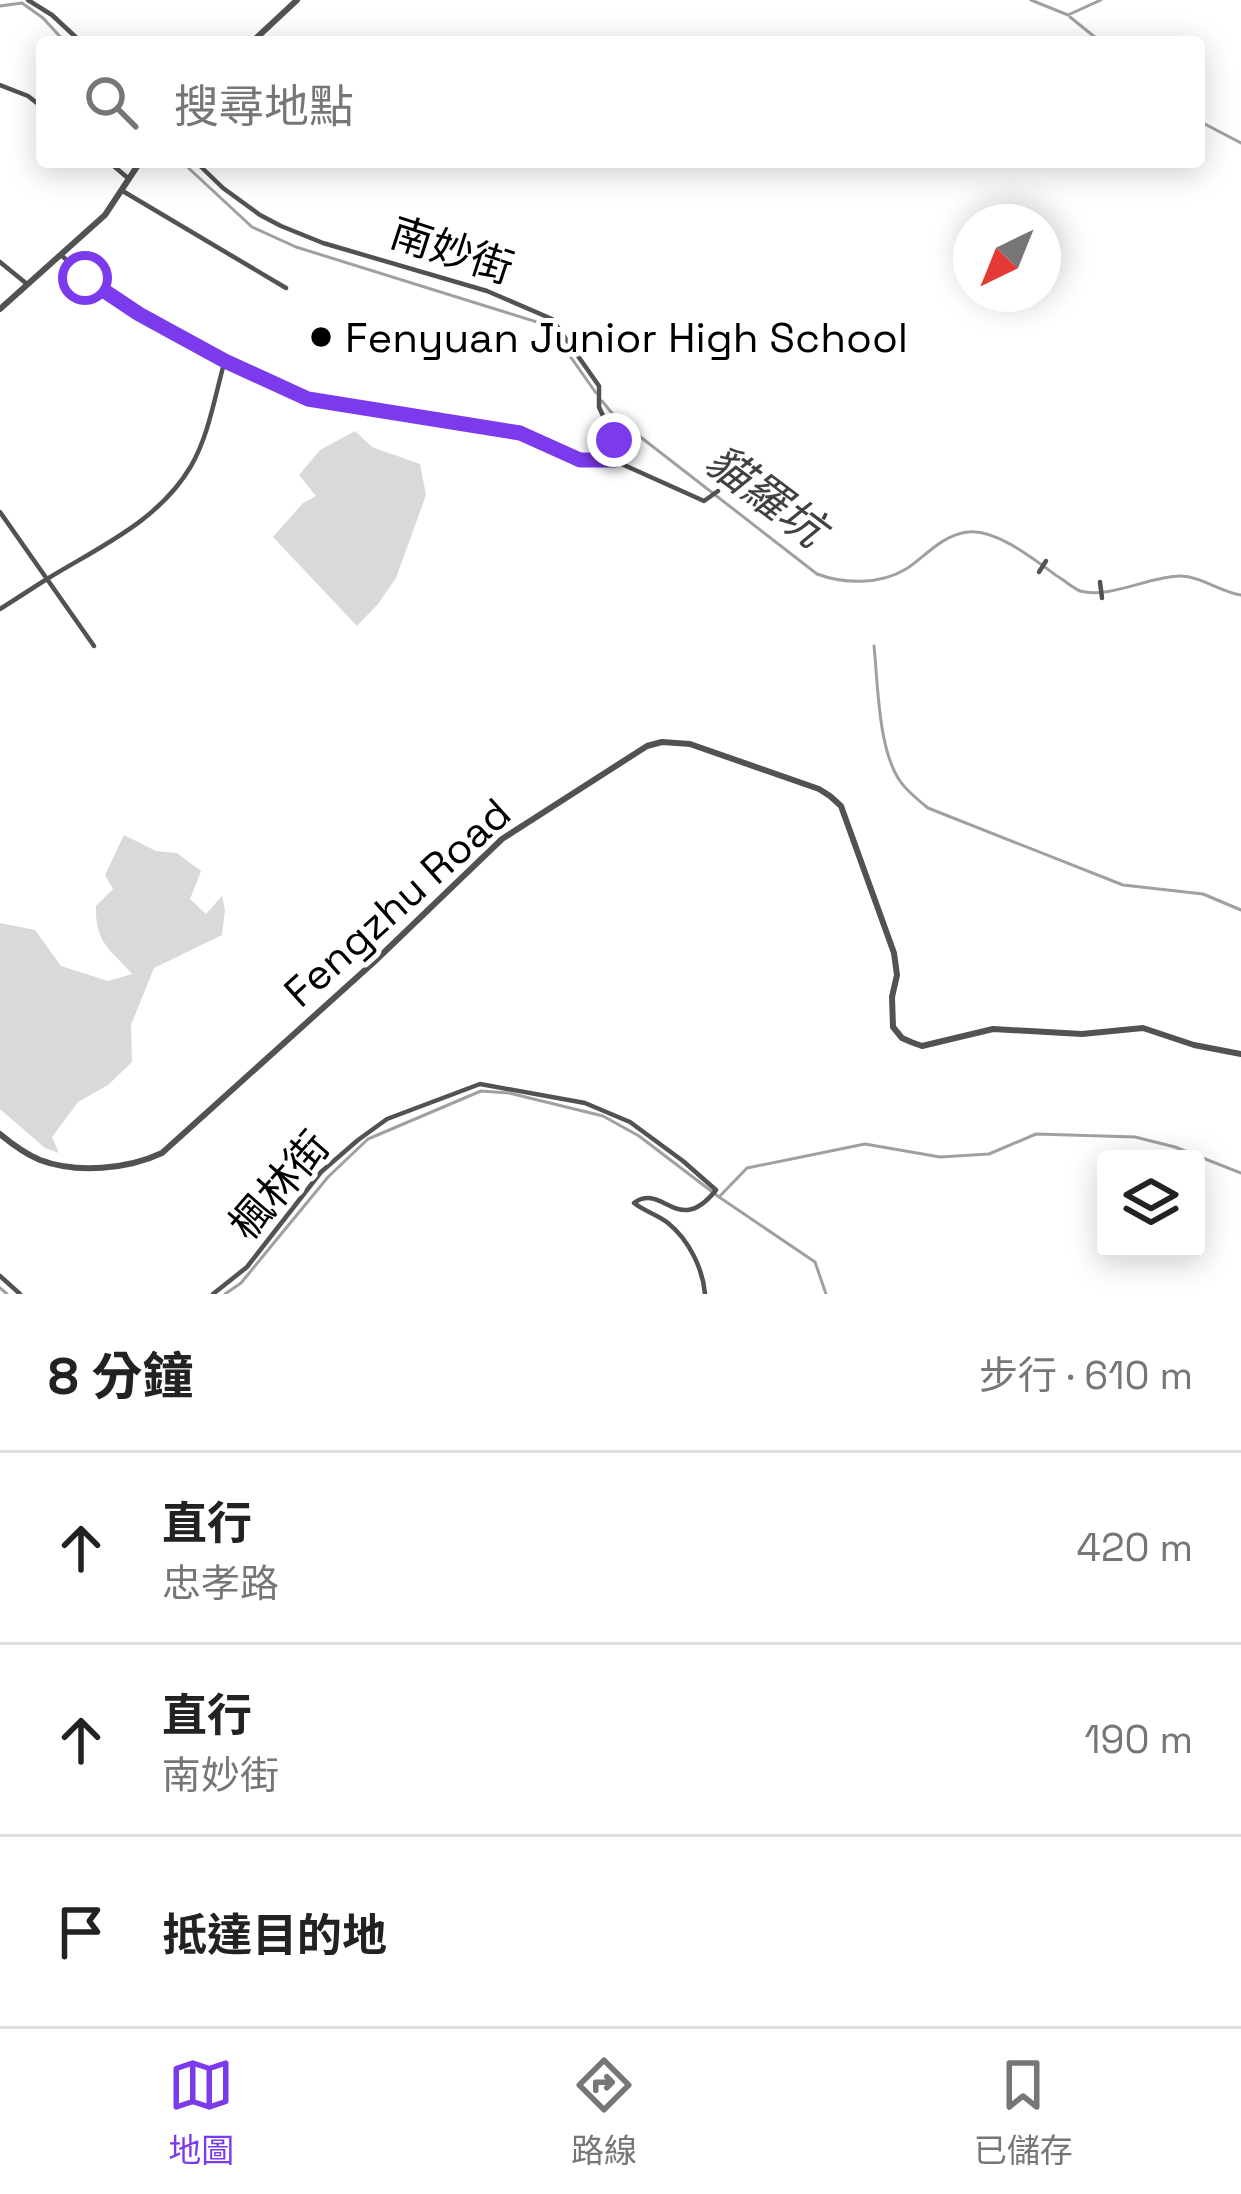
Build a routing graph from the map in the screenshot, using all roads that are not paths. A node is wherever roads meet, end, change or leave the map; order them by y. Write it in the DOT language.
graph roads {
  1 [pos="28,0"];
  2 [pos="297,0"];
  3 [pos="75,36"];
  4 [pos="258,36"];
  5 [pos="0,85"];
  6 [pos="36,102"];
  7 [pos="116,168"];
  8 [pos="136,168"];
  9 [pos="202,168"];
  10 [pos="129,178"];
  11 [pos="121,190"];
  12 [pos="61,255"];
  13 [pos="0,262"];
  14 [pos="27,284"];
  15 [pos="286,288"];
  16 [pos="0,309"];
  17 [pos="225,361"];
  18 [pos="615,460"];
  19 [pos="718,491"];
  20 [pos="0,512"];
  21 [pos="1046,561"];
  22 [pos="1039,572"];
  23 [pos="48,578"];
  24 [pos="1100,582"];
  25 [pos="1102,598"];
  26 [pos="0,608"];
  27 [pos="94,646"];
  28 [pos="1241,1054"];
  29 [pos="373,1130"];
  30 [pos="0,1134"];
  31 [pos="379,1140"];
  32 [pos="0,1276"];
  33 [pos="20,1294"];
  34 [pos="213,1294"];
  35 [pos="705,1294"];
  1 -- 3 [label="street"];
  2 -- 4 [label="street"];
  5 -- 6 [label="street"];
  7 -- 10 [label="street"];
  8 -- 10 [label="street"];
  9 -- 18 [label="street, 南妙街"];
  10 -- 11 [label="street"];
  11 -- 12 [label="street"];
  11 -- 15 [label="street"];
  12 -- 14 [label="street"];
  12 -- 17 [label="street"];
  13 -- 14 [label="street"];
  14 -- 16 [label="street"];
  17 -- 18 [label="street"];
  17 -- 23 [label="street"];
  18 -- 19 [label="street"];
  20 -- 23 [label="street"];
  21 -- 22 [label="street"];
  23 -- 26 [label="street"];
  23 -- 27 [label="street"];
  24 -- 25 [label="street"];
  28 -- 30 [label="street, Fengzhu Road"];
  29 -- 31 [label="street"];
  29 -- 34 [label="street, 楓林街"];
  29 -- 35 [label="street, 楓林街"];
  32 -- 33 [label="street"];
}
